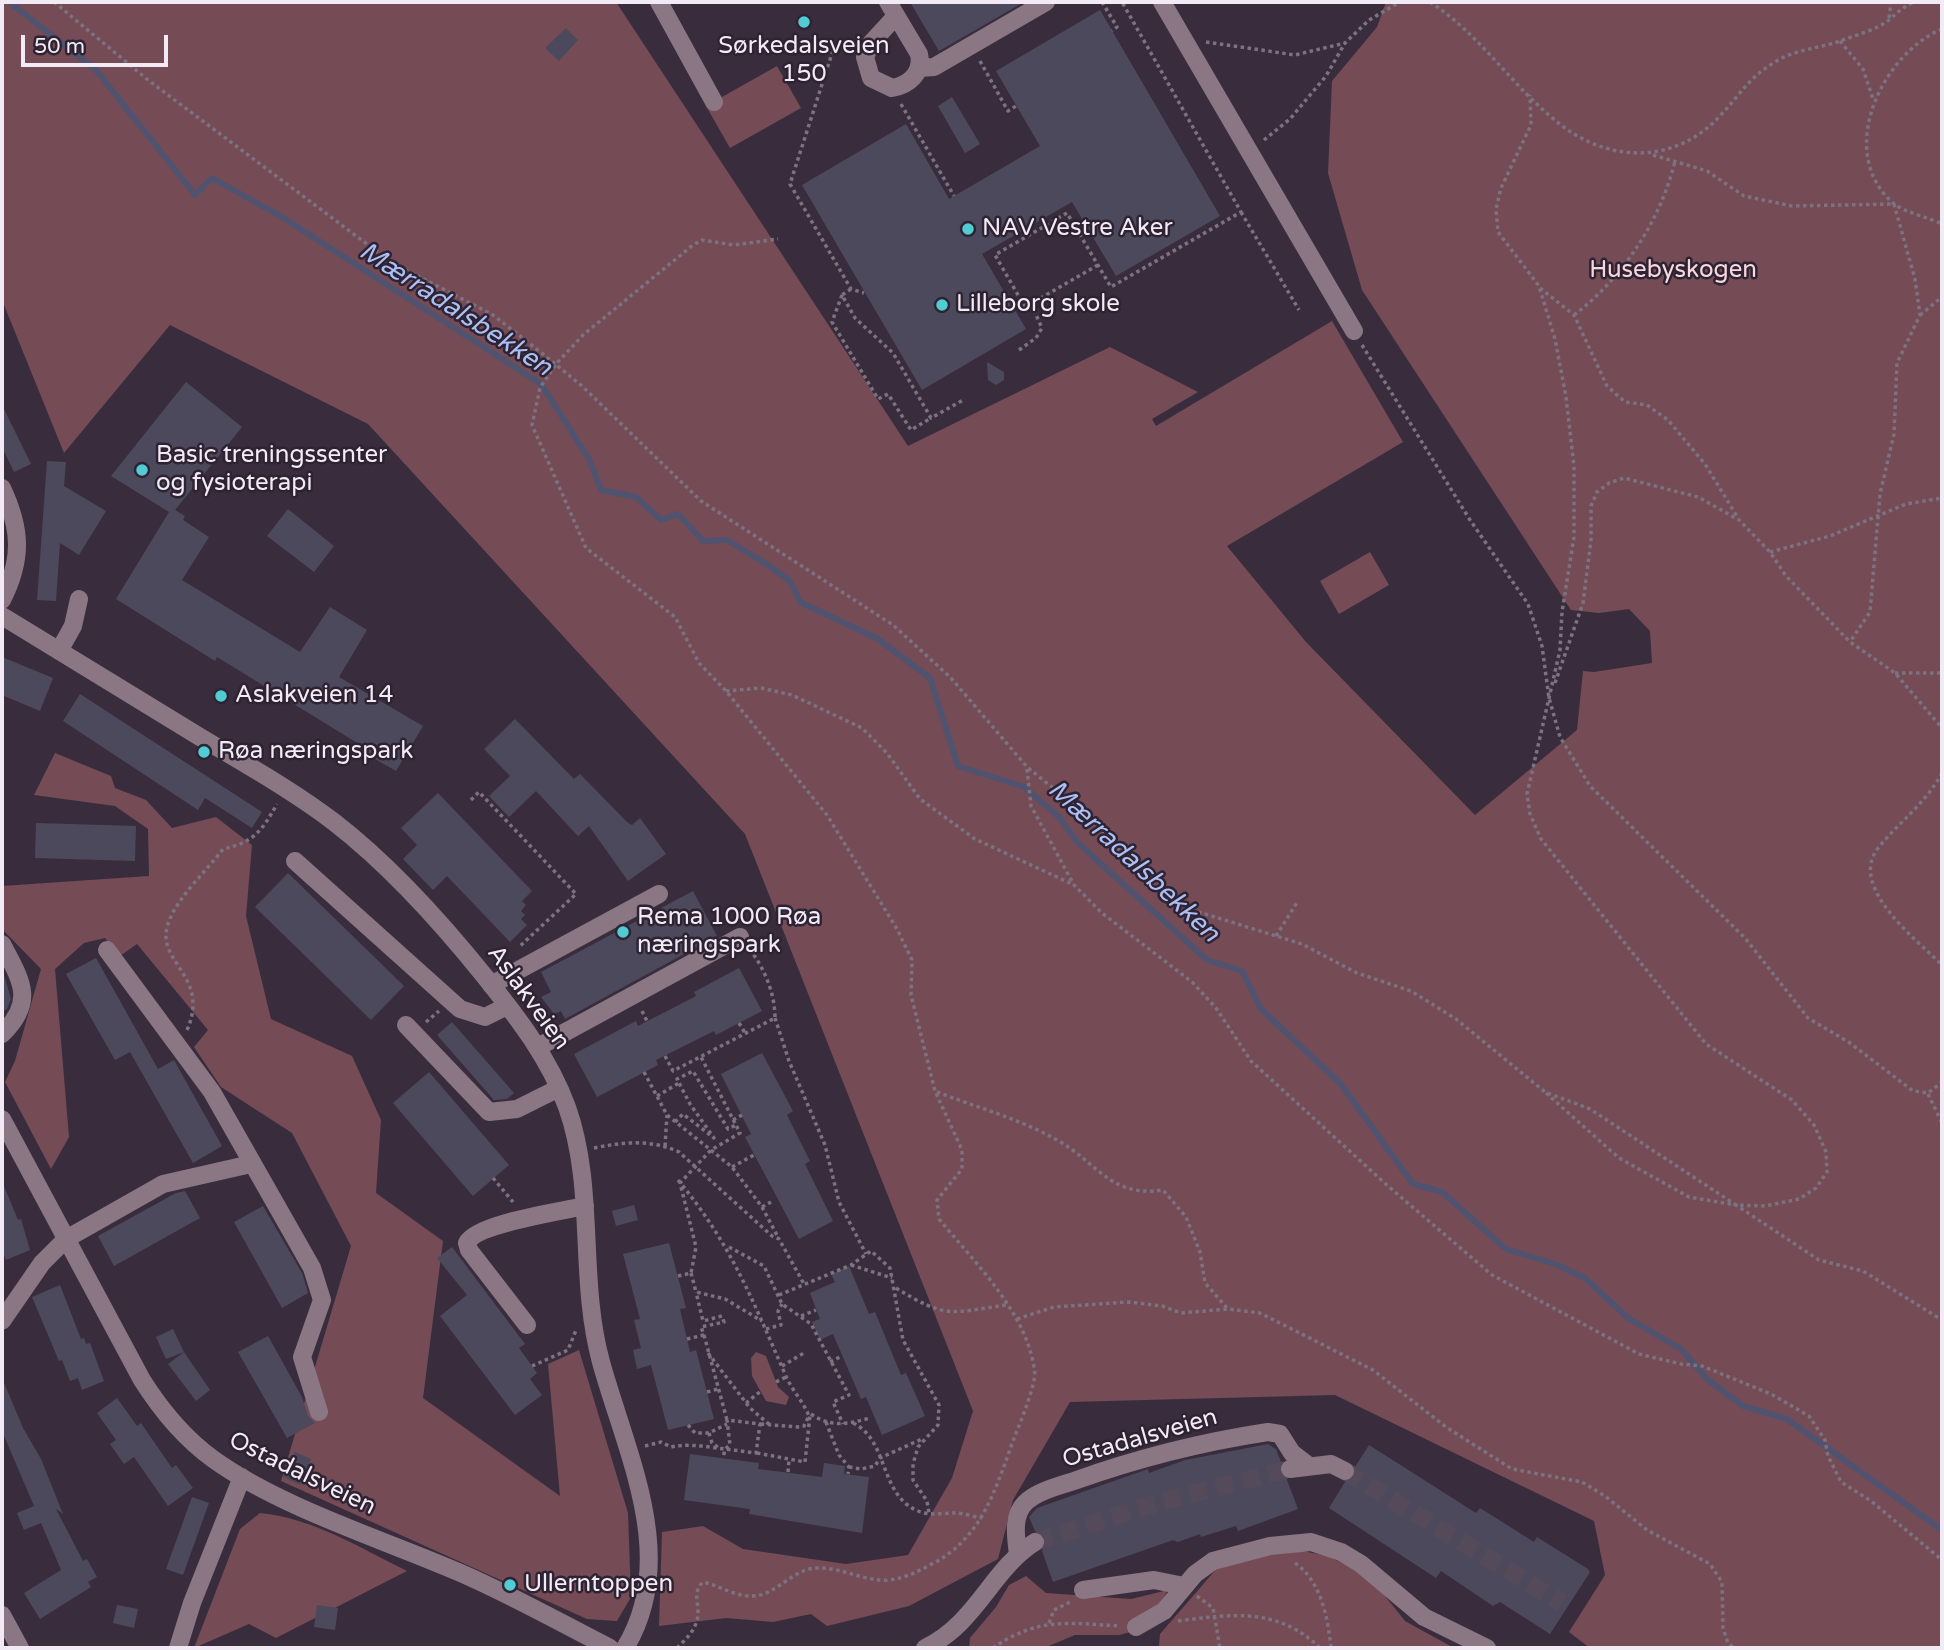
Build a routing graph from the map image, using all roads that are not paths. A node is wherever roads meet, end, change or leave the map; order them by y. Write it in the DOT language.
graph roads {
  1 [pos="659,2"];
  2 [pos="1046,2"];
  3 [pos="1162,2"];
  4 [pos="892,9"];
  5 [pos="919,68"];
  6 [pos="714,102"];
  7 [pos="1354,331"];
  8 [pos="3,492"];
  9 [pos="79,599"];
  10 [pos="2,600"];
  11 [pos="2,616"];
  12 [pos="59,651"];
  13 [pos="295,861"];
  14 [pos="659,894"];
  15 [pos="740,937"];
  16 [pos="2,944"];
  17 [pos="107,950"];
  18 [pos="491,985"];
  19 [pos="508,1006"];
  20 [pos="406,1025"];
  21 [pos="2,1034"];
  22 [pos="538,1047"];
  23 [pos="559,1088"];
  24 [pos="2,1119"];
  25 [pos="251,1164"];
  26 [pos="585,1206"];
  27 [pos="66,1239"];
  28 [pos="2,1321"];
  29 [pos="527,1325"];
  30 [pos="319,1412"];
  31 [pos="1309,1466"];
  32 [pos="1290,1469"];
  33 [pos="1345,1471"];
  34 [pos="242,1476"];
  35 [pos="1035,1542"];
  36 [pos="1018,1555"];
  37 [pos="1185,1586"];
  38 [pos="1083,1590"];
  39 [pos="2,1615"];
  40 [pos="1136,1627"];
  41 [pos="20,1648"];
  42 [pos="178,1648"];
  43 [pos="610,1648"];
  44 [pos="625,1648"];
  45 [pos="925,1648"];
  46 [pos="1487,1648"];
  1 -- 6 [label="street"];
  2 -- 5 [label="street"];
  3 -- 7 [label="street"];
  4 -- 5 [label="street"];
  4 -- 5 [label="street"];
  8 -- 10 [label="street"];
  9 -- 12 [label="street"];
  11 -- 12 [label="street, Aslakveien"];
  12 -- 18 [label="street, Aslakveien"];
  13 -- 19 [label="street"];
  14 -- 18 [label="street"];
  15 -- 22 [label="street"];
  16 -- 21 [label="street"];
  17 -- 25 [label="street"];
  18 -- 19 [label="street, Aslakveien"];
  19 -- 22 [label="street, Aslakveien"];
  20 -- 23 [label="street"];
  22 -- 23 [label="street, Aslakveien"];
  23 -- 26 [label="street, Aslakveien"];
  24 -- 27 [label="street, Ostadalsveien"];
  25 -- 27 [label="street"];
  25 -- 30 [label="street"];
  26 -- 29 [label="street"];
  26 -- 44 [label="street, Aslakveien"];
  27 -- 28 [label="street"];
  27 -- 34 [label="street, Ostadalsveien"];
  31 -- 32 [label="street"];
  31 -- 33 [label="street"];
  31 -- 36 [label="street, Ostadalsveien"];
  34 -- 42 [label="street"];
  34 -- 43 [label="street, Ostadalsveien"];
  35 -- 36 [label="street"];
  36 -- 45 [label="street"];
  37 -- 38 [label="street"];
  37 -- 40 [label="street"];
  37 -- 46 [label="street"];
  39 -- 41 [label="street"];
}
